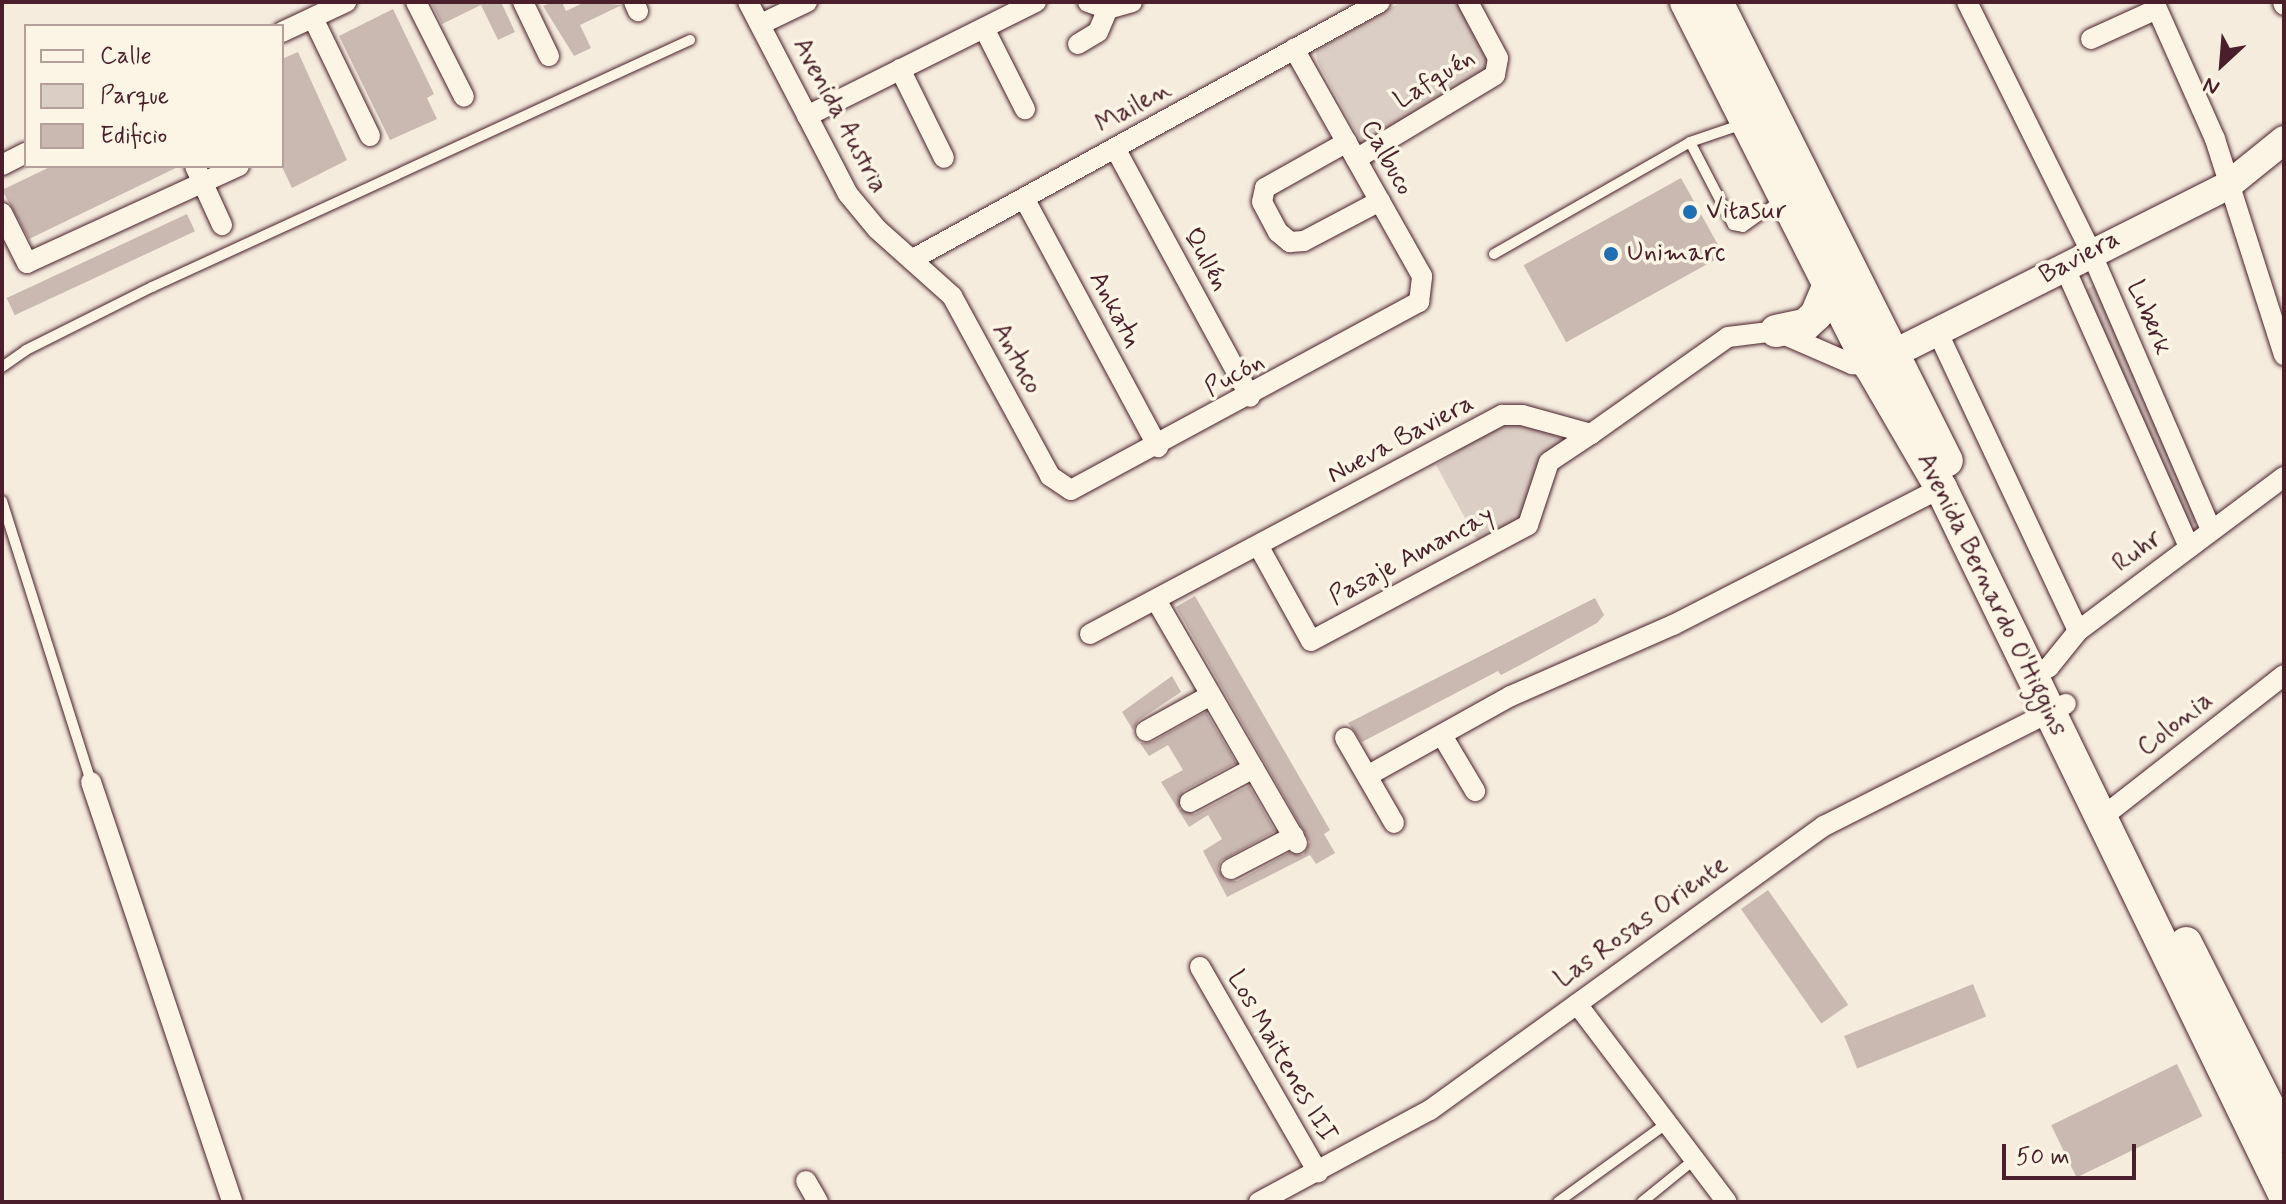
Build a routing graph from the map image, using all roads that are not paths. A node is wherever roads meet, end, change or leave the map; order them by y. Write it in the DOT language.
graph roads {
  1 [pos="346,2"];
  2 [pos="416,2"];
  3 [pos="523,2"];
  4 [pos="748,2"];
  5 [pos="756,2"];
  6 [pos="807,2"];
  7 [pos="1036,2"];
  8 [pos="1088,2"];
  9 [pos="1132,2"];
  10 [pos="1380,2"];
  11 [pos="1468,2"];
  12 [pos="1686,2"];
  13 [pos="1717,2"];
  14 [pos="1967,2"];
  15 [pos="2155,6"];
  16 [pos="1108,9"];
  17 [pos="313,18"];
  18 [pos="761,24"];
  19 [pos="984,28"];
  20 [pos="284,31"];
  21 [pos="2091,39"];
  22 [pos="690,40"];
  23 [pos="1078,44"];
  24 [pos="1294,49"];
  25 [pos="549,56"];
  26 [pos="900,69"];
  27 [pos="464,97"];
  28 [pos="1025,109"];
  29 [pos="807,116"];
  30 [pos="1761,117"];
  31 [pos="370,136"];
  32 [pos="2284,140"];
  33 [pos="1690,142"];
  34 [pos="1115,148"];
  35 [pos="1352,150"];
  36 [pos="24,154"];
  37 [pos="944,158"];
  38 [pos="2,165"];
  39 [pos="229,168"];
  40 [pos="199,174"];
  41 [pos="2227,186"];
  42 [pos="1024,198"];
  43 [pos="1784,198"];
  44 [pos="1380,201"];
  45 [pos="2,213"];
  46 [pos="222,225"];
  47 [pos="2090,250"];
  48 [pos="1494,254"];
  49 [pos="913,259"];
  50 [pos="2064,266"];
  51 [pos="1829,285"];
  52 [pos="1422,295"];
  53 [pos="2278,325"];
  54 [pos="1776,331"];
  55 [pos="1938,333"];
  56 [pos="2284,355"];
  57 [pos="1882,360"];
  58 [pos="2,367"];
  59 [pos="1250,397"];
  60 [pos="1591,434"];
  61 [pos="1158,447"];
  62 [pos="2284,477"];
  63 [pos="1941,488"];
  64 [pos="1065,489"];
  65 [pos="2,501"];
  66 [pos="2211,529"];
  67 [pos="1259,547"];
  68 [pos="2189,547"];
  69 [pos="1156,600"];
  70 [pos="2078,631"];
  71 [pos="1090,634"];
  72 [pos="2041,672"];
  73 [pos="2284,675"];
  74 [pos="1211,695"];
  75 [pos="2058,708"];
  76 [pos="1146,731"];
  77 [pos="1443,737"];
  78 [pos="1345,738"];
  79 [pos="1254,768"];
  80 [pos="1367,776"];
  81 [pos="91,782"];
  82 [pos="1475,791"];
  83 [pos="1190,802"];
  84 [pos="2108,811"];
  85 [pos="1394,823"];
  86 [pos="1231,869"];
  87 [pos="1200,967"];
  88 [pos="1577,1004"];
  89 [pos="1667,1123"];
  90 [pos="2284,1137"];
  91 [pos="1695,1159"];
  92 [pos="1318,1172"];
  93 [pos="806,1181"];
  94 [pos="2284,1194"];
  95 [pos="1272,1199"];
  96 [pos="232,1202"];
  97 [pos="818,1202"];
  98 [pos="1558,1202"];
  99 [pos="1642,1202"];
  100 [pos="1727,1202"];
  1 -- 17 [label="street"];
  2 -- 27 [label="street"];
  3 -- 25 [label="street"];
  4 -- 18 [label="street, Avenida Austria"];
  5 -- 18 [label="street, Avenida Austria"];
  6 -- 18 [label="street"];
  7 -- 19 [label="street"];
  8 -- 16 [label="street"];
  9 -- 16 [label="street"];
  10 -- 24 [label="street, Mailen"];
  11 -- 35 [label="street, Lafquén"];
  12 -- 30 [label="main road, Avenida Bernardo O'Higgins"];
  13 -- 30 [label="main road, Avenida Bernardo O'Higgins"];
  14 -- 47 [label="street, Luberk"];
  15 -- 21 [label="street"];
  15 -- 41 [label="street"];
  16 -- 23 [label="street"];
  17 -- 20 [label="street"];
  17 -- 31 [label="street"];
  18 -- 29 [label="street, Avenida Austria"];
  19 -- 26 [label="street"];
  19 -- 28 [label="street"];
  22 -- 58 [label="lane"];
  24 -- 34 [label="street, Mailen"];
  24 -- 35 [label="street, Calbuco"];
  26 -- 29 [label="street"];
  26 -- 37 [label="street"];
  29 -- 49 [label="street, Avenida Austria"];
  30 -- 33 [label="lane"];
  30 -- 43 [label="main road, Avenida Bernardo O'Higgins"];
  30 -- 57 [label="main road, Avenida Bernardo O'Higgins"];
  32 -- 41 [label="street, Baviera"];
  33 -- 43 [label="lane"];
  33 -- 48 [label="lane"];
  34 -- 42 [label="street, Mailen"];
  34 -- 59 [label="street, Qullén"];
  35 -- 44 [label="street, Calbuco"];
  35 -- 44 [label="street, Lafquén"];
  36 -- 38 [label="street"];
  39 -- 40 [label="street"];
  40 -- 45 [label="street"];
  40 -- 46 [label="street"];
  41 -- 47 [label="street, Baviera"];
  41 -- 53 [label="street"];
  42 -- 49 [label="street, Mailen"];
  42 -- 61 [label="street, Ankatu"];
  43 -- 51 [label="main road, Avenida Bernardo O'Higgins"];
  44 -- 52 [label="street, Calbuco"];
  47 -- 50 [label="street, Baviera"];
  47 -- 66 [label="street, Luberk"];
  49 -- 64 [label="street, Antuco"];
  50 -- 55 [label="street, Baviera"];
  50 -- 68 [label="street"];
  51 -- 54 [label="main road"];
  51 -- 57 [label="main road, Avenida Bernardo O'Higgins"];
  52 -- 59 [label="street, Pucón"];
  53 -- 56 [label="street"];
  54 -- 57 [label="street"];
  54 -- 60 [label="street"];
  55 -- 57 [label="street, Baviera"];
  55 -- 70 [label="street"];
  57 -- 63 [label="main road, Avenida Bernardo O'Higgins"];
  57 -- 72 [label="main road, Avenida Bernardo O'Higgins"];
  59 -- 61 [label="street, Pucón"];
  60 -- 67 [label="street, Nueva Baviera"];
  60 -- 67 [label="street, Pasaje Amancay"];
  61 -- 64 [label="street, Pucón"];
  62 -- 66 [label="street, Ruhr"];
  63 -- 72 [label="main road, Avenida Bernardo O'Higgins"];
  63 -- 77 [label="street"];
  65 -- 81 [label="lane"];
  66 -- 68 [label="street, Ruhr"];
  67 -- 69 [label="street, Nueva Baviera"];
  68 -- 70 [label="street, Ruhr"];
  69 -- 71 [label="street, Nueva Baviera"];
  69 -- 74 [label="street"];
  70 -- 72 [label="street, Ruhr"];
  72 -- 75 [label="main road, Avenida Bernardo O'Higgins"];
  73 -- 84 [label="street, Colonia"];
  74 -- 76 [label="street"];
  74 -- 79 [label="street"];
  75 -- 84 [label="main road, Avenida Bernardo O'Higgins"];
  75 -- 88 [label="street, Las Rosas Oriente"];
  77 -- 80 [label="street"];
  77 -- 82 [label="street"];
  78 -- 80 [label="street"];
  79 -- 83 [label="street"];
  79 -- 86 [label="street"];
  80 -- 85 [label="street"];
  81 -- 96 [label="street"];
  84 -- 90 [label="main road, Avenida Bernardo O'Higgins"];
  84 -- 94 [label="main road, Avenida Bernardo O'Higgins"];
  87 -- 92 [label="street, Los Maitenes III"];
  88 -- 89 [label="street"];
  88 -- 92 [label="street, Las Rosas Oriente"];
  89 -- 91 [label="street"];
  89 -- 98 [label="lane"];
  91 -- 99 [label="lane"];
  91 -- 100 [label="street"];
  92 -- 95 [label="street, Las Rosas Oriente"];
  93 -- 97 [label="street"];
}
